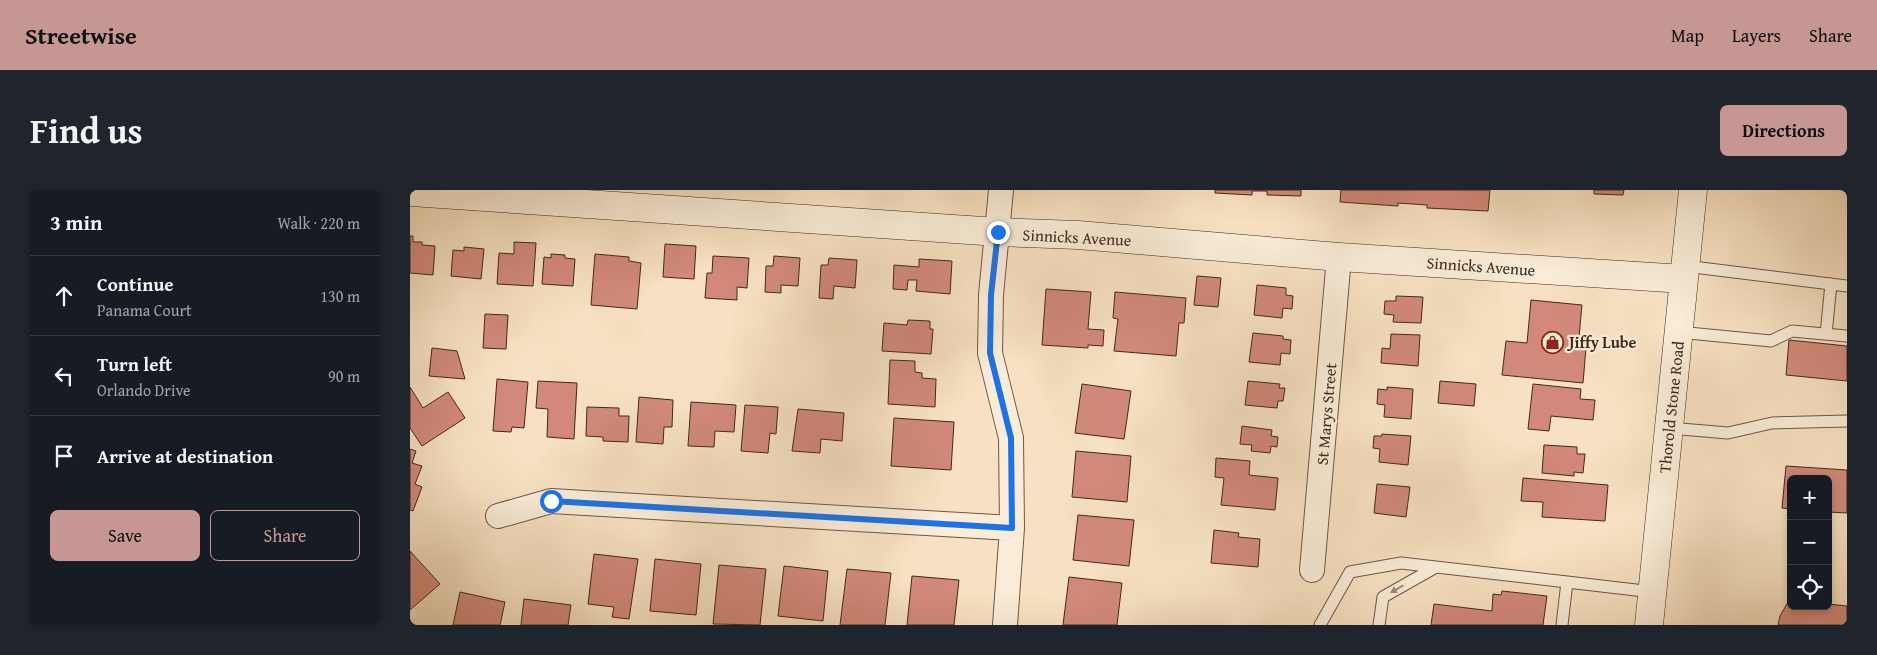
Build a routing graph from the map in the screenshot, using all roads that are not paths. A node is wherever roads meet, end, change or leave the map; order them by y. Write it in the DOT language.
graph roads {
  1 [pos="1001,190"];
  2 [pos="1693,190"];
  3 [pos="410,192"];
  4 [pos="998,232"];
  5 [pos="1339,257"];
  6 [pos="1684,273"];
  7 [pos="1847,279"];
  8 [pos="1831,284"];
  9 [pos="1847,286"];
  10 [pos="1678,332"];
  11 [pos="1826,334"];
  12 [pos="1847,336"];
  13 [pos="1847,421"];
  14 [pos="1669,428"];
  15 [pos="498,516"];
  16 [pos="1012,528"];
  17 [pos="1436,567"];
  18 [pos="1312,570"];
  19 [pos="1567,582"];
  20 [pos="1653,592"];
  21 [pos="1005,625"];
  22 [pos="1320,625"];
  23 [pos="1379,625"];
  24 [pos="1562,625"];
  25 [pos="1649,625"];
  1 -- 4 [label="street"];
  2 -- 6 [label="street, Thorold Stone Road"];
  3 -- 4 [label="street, Sinnicks Avenue"];
  4 -- 5 [label="street, Sinnicks Avenue"];
  4 -- 16 [label="street"];
  5 -- 6 [label="street, Sinnicks Avenue"];
  5 -- 18 [label="street, St Marys Street"];
  6 -- 8 [label="lane"];
  6 -- 10 [label="street, Thorold Stone Road"];
  7 -- 9 [label="lane"];
  8 -- 9 [label="lane"];
  8 -- 11 [label="lane"];
  10 -- 11 [label="lane"];
  10 -- 14 [label="street, Thorold Stone Road"];
  11 -- 12 [label="lane"];
  13 -- 14 [label="lane"];
  14 -- 20 [label="street, Thorold Stone Road"];
  15 -- 16 [label="street"];
  16 -- 21 [label="street"];
  17 -- 19 [label="lane"];
  17 -- 22 [label="lane"];
  17 -- 23 [label="lane, one-way"];
  19 -- 20 [label="lane"];
  19 -- 24 [label="lane"];
  20 -- 25 [label="street, Thorold Stone Road"];
}
